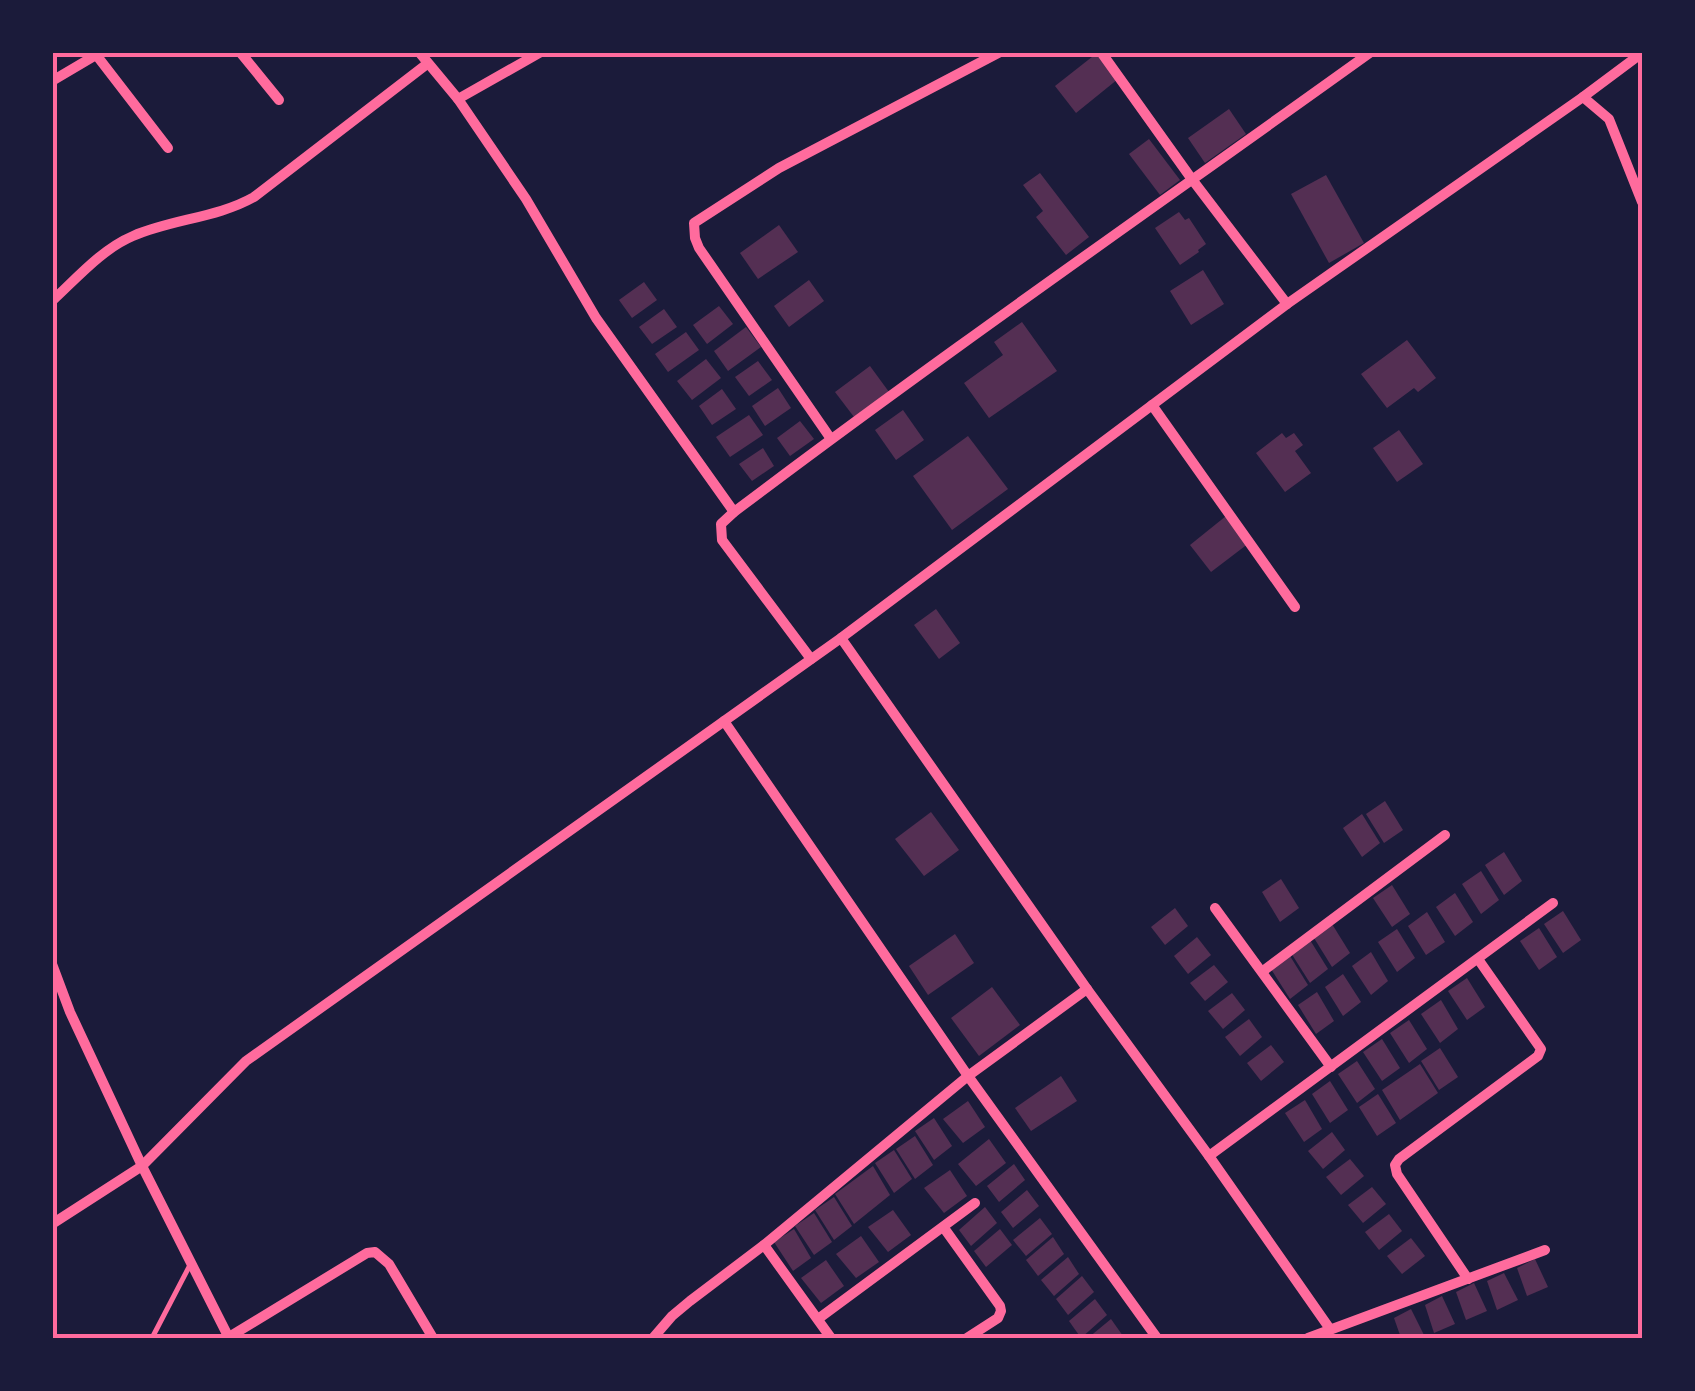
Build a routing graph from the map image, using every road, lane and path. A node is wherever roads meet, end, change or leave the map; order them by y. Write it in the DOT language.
graph roads {
  1 [pos="240,52"];
  2 [pos="541,52"];
  3 [pos="1000,52"];
  4 [pos="1101,52"];
  5 [pos="1370,52"];
  6 [pos="420,53"];
  7 [pos="1642,53"];
  8 [pos="95,54"];
  9 [pos="427,64"];
  10 [pos="52,82"];
  11 [pos="1583,97"];
  12 [pos="458,99"];
  13 [pos="279,100"];
  14 [pos="168,148"];
  15 [pos="1192,178"];
  16 [pos="1642,202"];
  17 [pos="52,300"];
  18 [pos="1287,304"];
  19 [pos="1152,405"];
  20 [pos="831,438"];
  21 [pos="734,512"];
  22 [pos="1296,607"];
  23 [pos="841,638"];
  24 [pos="811,660"];
  25 [pos="724,721"];
  26 [pos="1445,835"];
  27 [pos="1553,902"];
  28 [pos="1215,908"];
  29 [pos="1478,959"];
  30 [pos="52,964"];
  31 [pos="1263,972"];
  32 [pos="1087,990"];
  33 [pos="1331,1067"];
  34 [pos="968,1076"];
  35 [pos="1210,1156"];
  36 [pos="142,1166"];
  37 [pos="974,1203"];
  38 [pos="52,1224"];
  39 [pos="944,1228"];
  40 [pos="764,1245"];
  41 [pos="1545,1250"];
  42 [pos="191,1262"];
  43 [pos="1468,1279"];
  44 [pos="818,1319"];
  45 [pos="1330,1329"];
  46 [pos="152,1338"];
  47 [pos="229,1338"];
  48 [pos="433,1338"];
  49 [pos="653,1338"];
  50 [pos="831,1338"];
  51 [pos="967,1338"];
  52 [pos="1157,1338"];
  53 [pos="1308,1338"];
  1 -- 13 [label="street"];
  2 -- 12 [label="street"];
  3 -- 20 [label="street"];
  4 -- 15 [label="street"];
  5 -- 15 [label="street"];
  6 -- 9 [label="street"];
  7 -- 11 [label="street"];
  8 -- 10 [label="street"];
  8 -- 14 [label="street"];
  9 -- 12 [label="street"];
  9 -- 17 [label="street"];
  11 -- 16 [label="street"];
  11 -- 18 [label="street"];
  12 -- 21 [label="street"];
  15 -- 18 [label="street"];
  15 -- 20 [label="street"];
  18 -- 19 [label="street"];
  19 -- 22 [label="street"];
  19 -- 23 [label="street"];
  20 -- 21 [label="street"];
  21 -- 24 [label="street"];
  23 -- 24 [label="street"];
  23 -- 32 [label="street"];
  24 -- 25 [label="street"];
  25 -- 34 [label="street"];
  25 -- 36 [label="street"];
  26 -- 31 [label="street"];
  27 -- 29 [label="street"];
  28 -- 31 [label="street"];
  29 -- 33 [label="street"];
  29 -- 43 [label="street"];
  30 -- 36 [label="street"];
  31 -- 33 [label="street"];
  32 -- 34 [label="street"];
  32 -- 35 [label="street"];
  33 -- 35 [label="street"];
  34 -- 40 [label="street"];
  34 -- 52 [label="street"];
  35 -- 45 [label="street"];
  36 -- 38 [label="street"];
  36 -- 42 [label="street"];
  37 -- 39 [label="street"];
  39 -- 44 [label="street"];
  39 -- 51 [label="street"];
  40 -- 44 [label="street"];
  40 -- 49 [label="street"];
  41 -- 43 [label="street"];
  42 -- 46 [label="lane"];
  42 -- 47 [label="street"];
  43 -- 45 [label="street"];
  44 -- 50 [label="street"];
  45 -- 53 [label="street"];
  47 -- 48 [label="street"];
}
